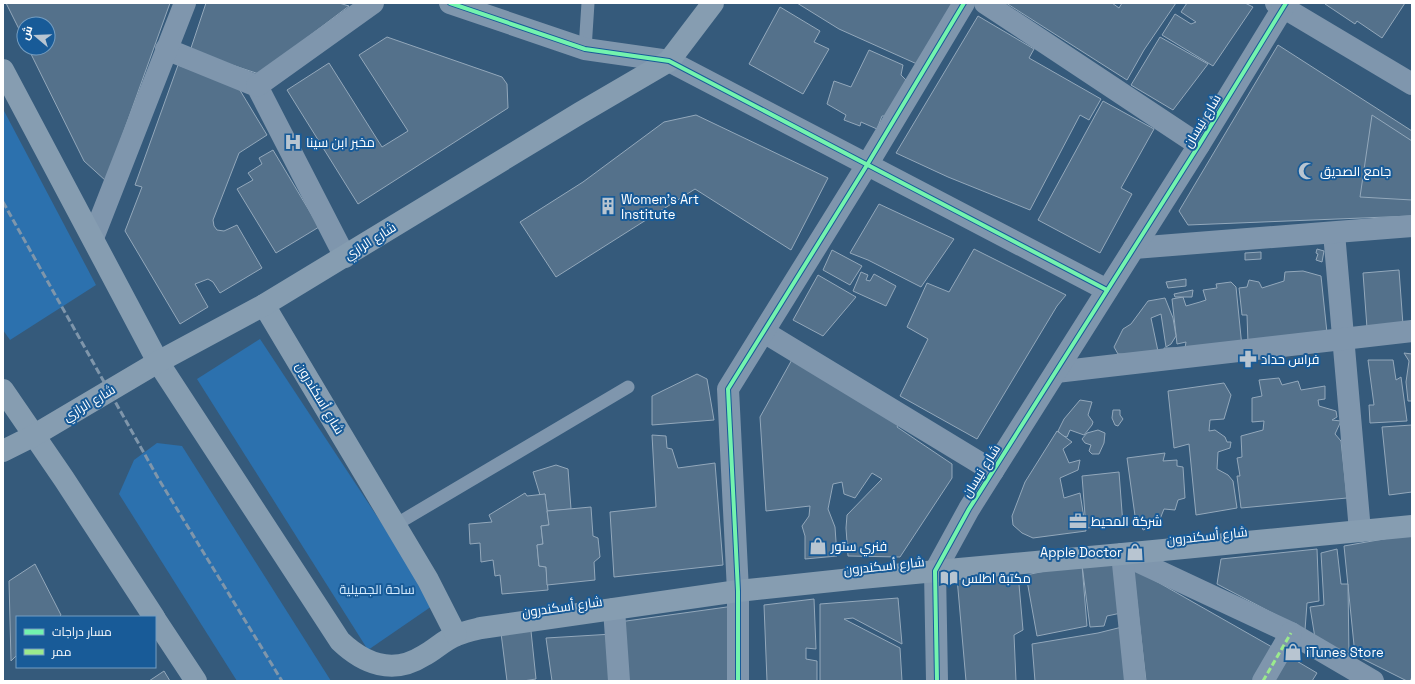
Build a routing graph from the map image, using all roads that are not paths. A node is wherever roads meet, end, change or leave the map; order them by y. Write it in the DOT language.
graph roads {
  1 [pos="184,3"];
  2 [pos="373,3"];
  3 [pos="450,3"];
  4 [pos="588,3"];
  5 [pos="713,3"];
  6 [pos="964,3"];
  7 [pos="985,3"];
  8 [pos="1281,4"];
  9 [pos="585,49"];
  10 [pos="166,50"];
  11 [pos="669,61"];
  12 [pos="3,70"];
  13 [pos="1412,84"];
  14 [pos="257,86"];
  15 [pos="1199,145"];
  16 [pos="867,165"];
  17 [pos="1412,226"];
  18 [pos="1334,233"];
  19 [pos="93,238"];
  20 [pos="1134,248"];
  21 [pos="345,257"];
  22 [pos="1107,290"];
  23 [pos="264,305"];
  24 [pos="1412,331"];
  25 [pos="764,332"];
  26 [pos="1343,339"];
  27 [pos="158,362"];
  28 [pos="1056,372"];
  29 [pos="628,387"];
  30 [pos="3,390"];
  31 [pos="33,436"];
  32 [pos="3,451"];
  33 [pos="993,471"];
  34 [pos="395,525"];
  35 [pos="1412,526"];
  36 [pos="1360,531"];
  37 [pos="1122,554"];
  38 [pos="934,571"];
  39 [pos="738,591"];
  40 [pos="614,609"];
  41 [pos="153,616"];
  42 [pos="156,621"];
  43 [pos="1291,633"];
  44 [pos="456,635"];
  45 [pos="391,674"];
  46 [pos="938,680"];
  47 [pos="196,681"];
  48 [pos="619,681"];
  49 [pos="738,681"];
  50 [pos="1135,681"];
  51 [pos="1264,681"];
  52 [pos="1373,681"];
  1 -- 10 [label="street"];
  2 -- 14 [label="street"];
  3 -- 9 [label="street"];
  4 -- 9 [label="lane"];
  5 -- 11 [label="main road, شارع الرازي"];
  6 -- 16 [label="street"];
  7 -- 15 [label="street"];
  8 -- 13 [label="street"];
  8 -- 15 [label="street, شارع نيسان"];
  9 -- 11 [label="street"];
  10 -- 14 [label="street"];
  10 -- 19 [label="street"];
  11 -- 16 [label="street"];
  11 -- 21 [label="main road, شارع الرازي"];
  12 -- 19 [label="main road"];
  14 -- 21 [label="street"];
  15 -- 20 [label="street, شارع نيسان"];
  16 -- 22 [label="street"];
  16 -- 25 [label="street"];
  17 -- 18 [label="street"];
  18 -- 20 [label="street"];
  18 -- 26 [label="street"];
  19 -- 27 [label="main road"];
  20 -- 22 [label="street, شارع نيسان"];
  21 -- 23 [label="main road, شارع الرازي"];
  22 -- 28 [label="street, شارع نيسان"];
  23 -- 27 [label="main road, شارع الرازي"];
  23 -- 34 [label="main road, شارع أسكندرون"];
  24 -- 26 [label="street"];
  25 -- 33 [label="street"];
  25 -- 39 [label="street"];
  26 -- 28 [label="street"];
  26 -- 36 [label="street"];
  27 -- 31 [label="main road, شارع الرازي"];
  27 -- 45 [label="main road"];
  28 -- 33 [label="street, شارع نيسان"];
  29 -- 34 [label="lane"];
  30 -- 31 [label="main road"];
  31 -- 32 [label="main road, شارع الرازي"];
  31 -- 41 [label="main road"];
  33 -- 38 [label="street, شارع نيسان"];
  34 -- 44 [label="main road, شارع أسكندرون"];
  35 -- 36 [label="main road, شارع أسكندرون"];
  36 -- 37 [label="main road, شارع أسكندرون"];
  37 -- 38 [label="main road, شارع أسكندرون"];
  37 -- 43 [label="street"];
  37 -- 50 [label="street"];
  38 -- 39 [label="main road, شارع أسكندرون"];
  38 -- 46 [label="street"];
  39 -- 40 [label="main road, شارع أسكندرون"];
  39 -- 49 [label="street"];
  40 -- 44 [label="main road, شارع أسكندرون"];
  40 -- 48 [label="street"];
  42 -- 47 [label="main road"];
  43 -- 51 [label="street"];
  43 -- 52 [label="street"];
  44 -- 45 [label="main road"];
}
